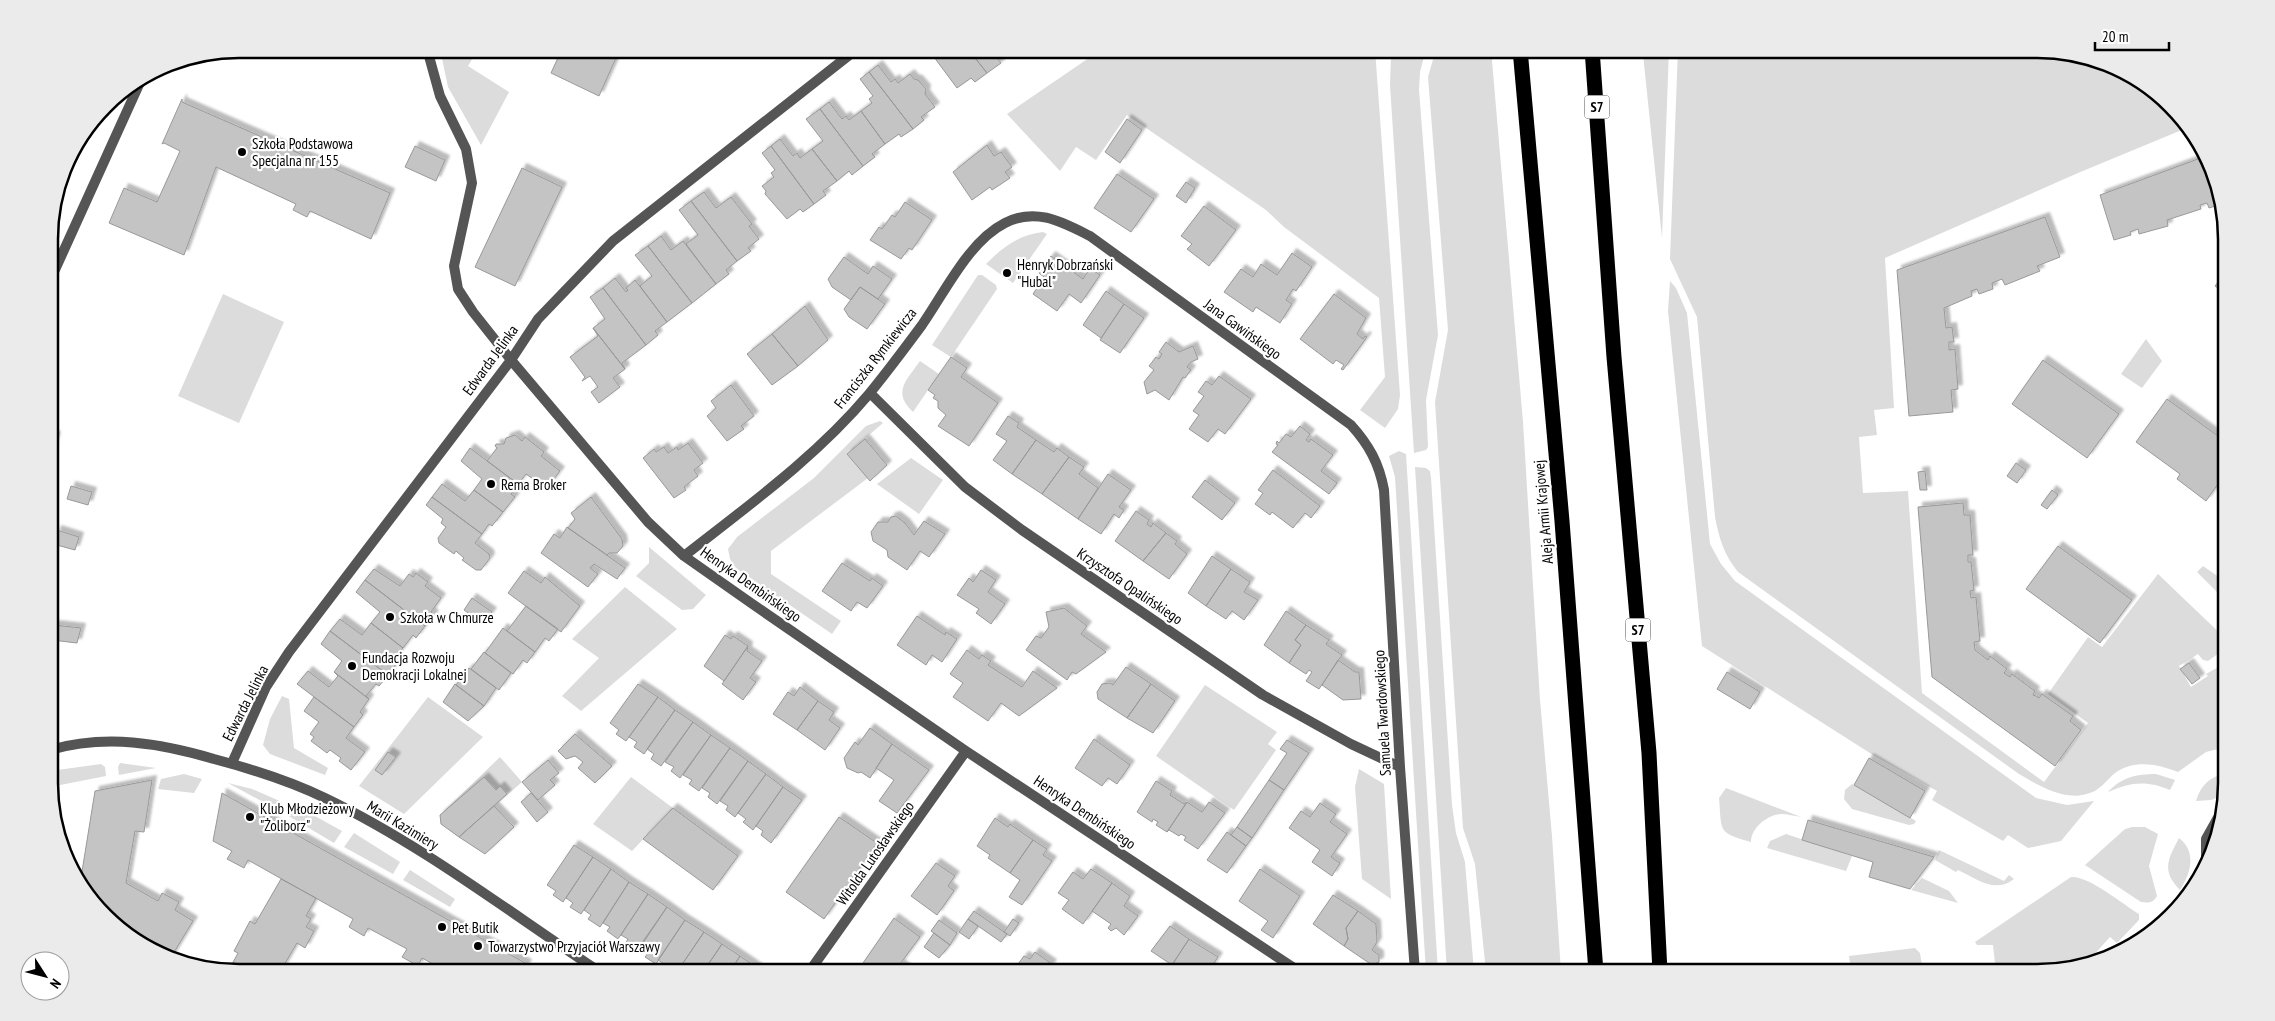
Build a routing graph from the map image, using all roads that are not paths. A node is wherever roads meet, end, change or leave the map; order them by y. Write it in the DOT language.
graph roads {
  1 [pos="429,58"];
  2 [pos="846,58"];
  3 [pos="1521,58"];
  4 [pos="1593,58"];
  5 [pos="137,89"];
  6 [pos="1090,236"];
  7 [pos="58,263"];
  8 [pos="512,360"];
  9 [pos="870,393"];
  10 [pos="1372,453"];
  11 [pos="684,556"];
  12 [pos="58,748"];
  13 [pos="966,751"];
  14 [pos="232,763"];
  15 [pos="1400,767"];
  16 [pos="2211,831"];
  17 [pos="2206,846"];
  18 [pos="588,964"];
  19 [pos="815,964"];
  20 [pos="1288,964"];
  21 [pos="1414,964"];
  22 [pos="1595,964"];
  23 [pos="1660,964"];
  1 -- 8 [label="street, Henryka Dembińskiego"];
  2 -- 8 [label="street, Edwarda Jelinka"];
  3 -- 22 [label="highway, Aleja Armii Krajowej"];
  4 -- 23 [label="highway, S7"];
  5 -- 7 [label="street"];
  6 -- 9 [label="street, Franciszka Rymkiewicza"];
  6 -- 10 [label="street, Jana Gawińskiego"];
  8 -- 11 [label="street, Henryka Dembińskiego"];
  8 -- 14 [label="street, Edwarda Jelinka"];
  9 -- 11 [label="street, Franciszka Rymkiewicza"];
  9 -- 15 [label="street, Krzysztofa Opalińskiego"];
  10 -- 15 [label="street, Samuela Twardowskiego"];
  11 -- 13 [label="street, Henryka Dembińskiego"];
  12 -- 14 [label="street, Marii Kazimiery"];
  13 -- 19 [label="street, Witolda Lutosławskiego"];
  13 -- 20 [label="street, Henryka Dembińskiego"];
  14 -- 18 [label="street, Marii Kazimiery"];
  15 -- 21 [label="street, Samuela Twardowskiego"];
  16 -- 17 [label="street"];
}
